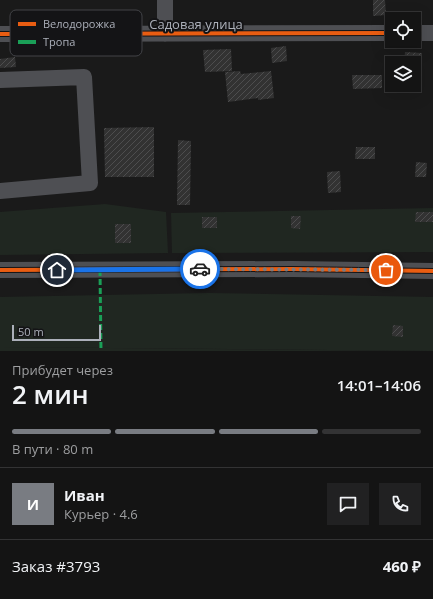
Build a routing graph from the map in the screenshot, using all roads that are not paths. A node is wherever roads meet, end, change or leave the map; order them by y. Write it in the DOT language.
graph roads {
  1 [pos="165,0"];
  2 [pos="385,33"];
  3 [pos="421,33"];
  4 [pos="433,33"];
  5 [pos="142,34"];
  6 [pos="165,34"];
  7 [pos="0,80"];
  8 [pos="0,191"];
  9 [pos="0,270"];
  10 [pos="433,271"];
  1 -- 6 [label="street"];
  2 -- 6 [label="street, Садовая улица"];
  3 -- 4 [label="street"];
  5 -- 6 [label="street, Садовая улица"];
  7 -- 8 [label="street"];
  9 -- 10 [label="street"];
}
